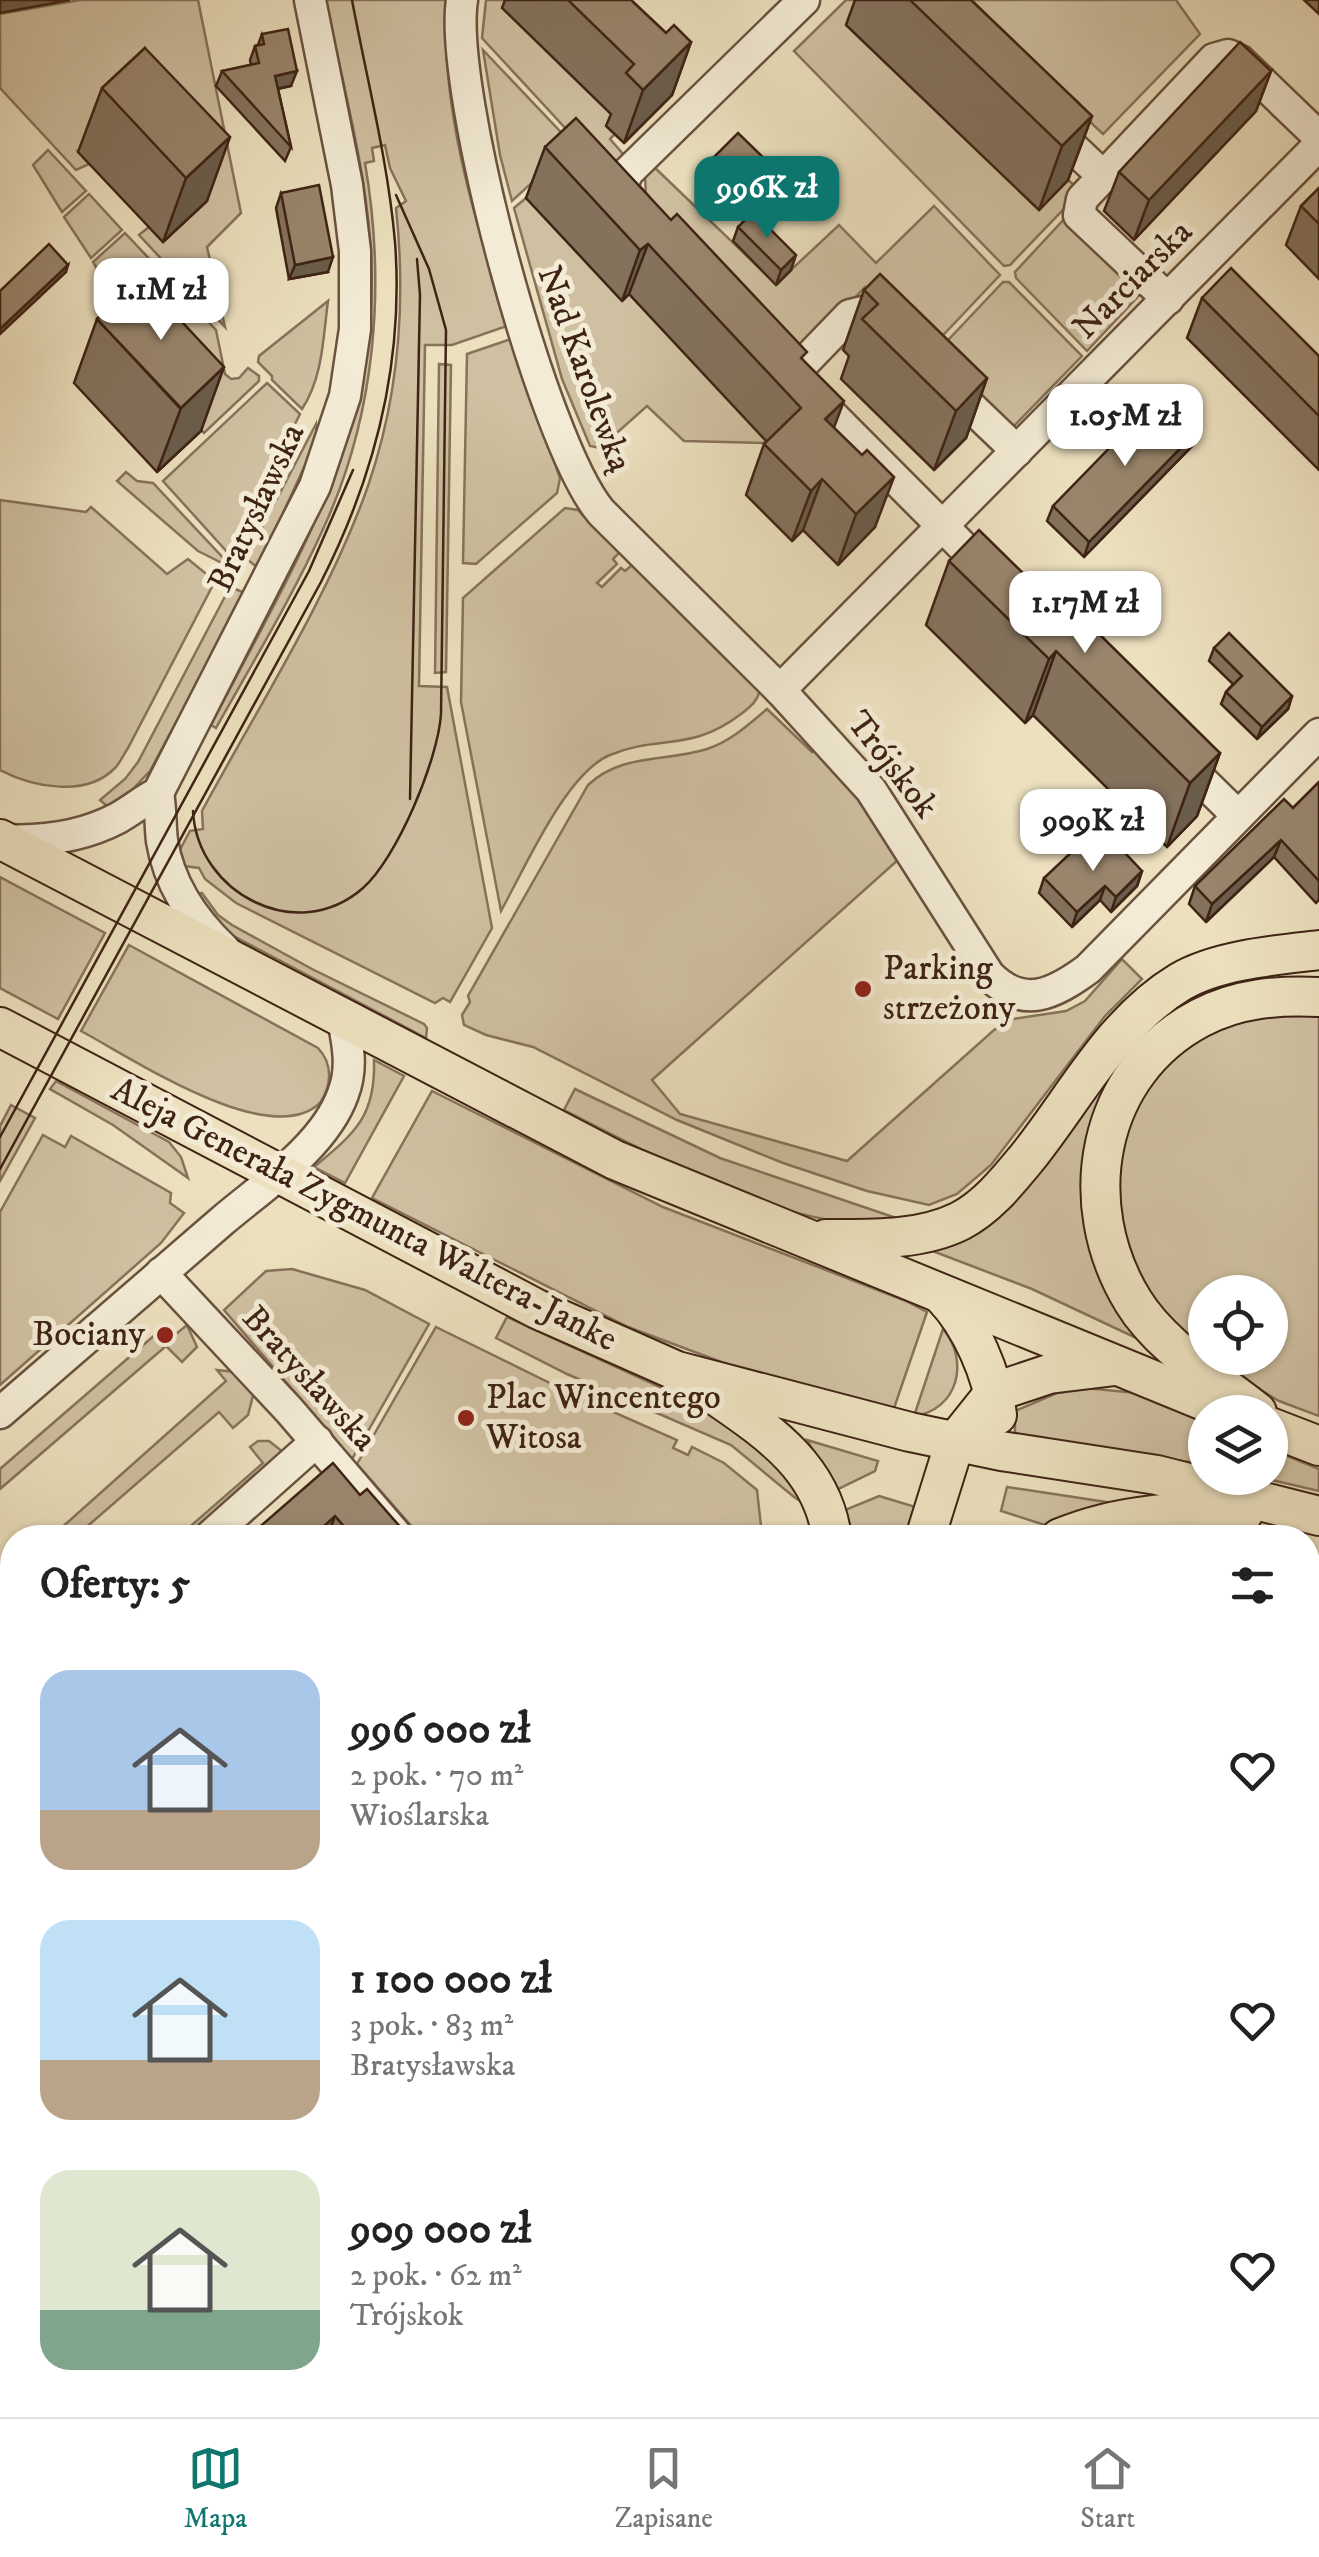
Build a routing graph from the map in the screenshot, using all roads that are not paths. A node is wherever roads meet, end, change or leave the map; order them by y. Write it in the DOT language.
graph roads {
  1 [pos="310,0"];
  2 [pos="462,0"];
  3 [pos="804,0"];
  4 [pos="1031,108"];
  5 [pos="1319,136"];
  6 [pos="1319,146"];
  7 [pos="1104,177"];
  8 [pos="656,227"];
  9 [pos="1168,299"];
  10 [pos="770,348"];
  11 [pos="793,374"];
  12 [pos="1017,451"];
  13 [pos="942,527"];
  14 [pos="1018,601"];
  15 [pos="780,690"];
  16 [pos="1319,734"];
  17 [pos="1159,739"];
  18 [pos="158,793"];
  19 [pos="1237,816"];
  20 [pos="0,839"];
  21 [pos="1319,950"];
  22 [pos="246,968"];
  23 [pos="1319,997"];
  24 [pos="342,1019"];
  25 [pos="0,1028"];
  26 [pos="278,1173"];
  27 [pos="810,1239"];
  28 [pos="162,1273"];
  29 [pos="943,1296"];
  30 [pos="1122,1366"];
  31 [pos="682,1373"];
  32 [pos="995,1392"];
  33 [pos="1190,1395"];
  34 [pos="1235,1395"];
  35 [pos="0,1413"];
  36 [pos="1288,1432"];
  37 [pos="316,1441"];
  38 [pos="955,1442"];
  39 [pos="1319,1446"];
  40 [pos="1001,1451"];
  41 [pos="1314,1515"];
  42 [pos="222,1525"];
  43 [pos="389,1525"];
  44 [pos="830,1525"];
  45 [pos="930,1525"];
  46 [pos="1096,1525"];
  1 -- 18 [label="street, Bratysławska"];
  2 -- 15 [label="street, Nad Karolewką"];
  3 -- 8 [label="street"];
  4 -- 7 [label="street"];
  5 -- 7 [label="street"];
  6 -- 9 [label="street, Narciarska"];
  7 -- 9 [label="street"];
  9 -- 12 [label="street, Narciarska"];
  10 -- 11 [label="street"];
  11 -- 12 [label="street"];
  11 -- 13 [label="street"];
  12 -- 13 [label="street, Narciarska"];
  13 -- 14 [label="street"];
  13 -- 15 [label="street, Narciarska"];
  15 -- 19 [label="street, Trójskok"];
  16 -- 19 [label="street, Trójskok"];
  17 -- 19 [label="street"];
  18 -- 20 [label="street"];
  18 -- 22 [label="street"];
  20 -- 22 [label="main road"];
  21 -- 27 [label="main road"];
  22 -- 24 [label="main road"];
  23 -- 34 [label="main road"];
  24 -- 26 [label="street"];
  24 -- 27 [label="main road"];
  25 -- 26 [label="main road, Aleja Generała Zygmunta Waltera-Janke"];
  26 -- 28 [label="street"];
  26 -- 31 [label="main road, Aleja Generała Zygmunta Waltera-Janke"];
  27 -- 29 [label="main road"];
  28 -- 35 [label="street"];
  28 -- 37 [label="street, Bratysławska"];
  29 -- 30 [label="main road"];
  29 -- 32 [label="main road"];
  30 -- 32 [label="main road"];
  30 -- 33 [label="main road"];
  31 -- 38 [label="main road, Aleja Generała Zygmunta Waltera-Janke"];
  31 -- 44 [label="main road"];
  32 -- 38 [label="main road"];
  32 -- 40 [label="main road"];
  36 -- 39 [label="main road"];
  37 -- 42 [label="street"];
  37 -- 43 [label="street, Bratysławska"];
  38 -- 40 [label="main road, Aleja Generała Zygmunta Waltera-Janke"];
  38 -- 45 [label="main road"];
  40 -- 41 [label="main road, Aleja Generała Zygmunta Waltera-Janke"];
  41 -- 46 [label="main road"];
}
